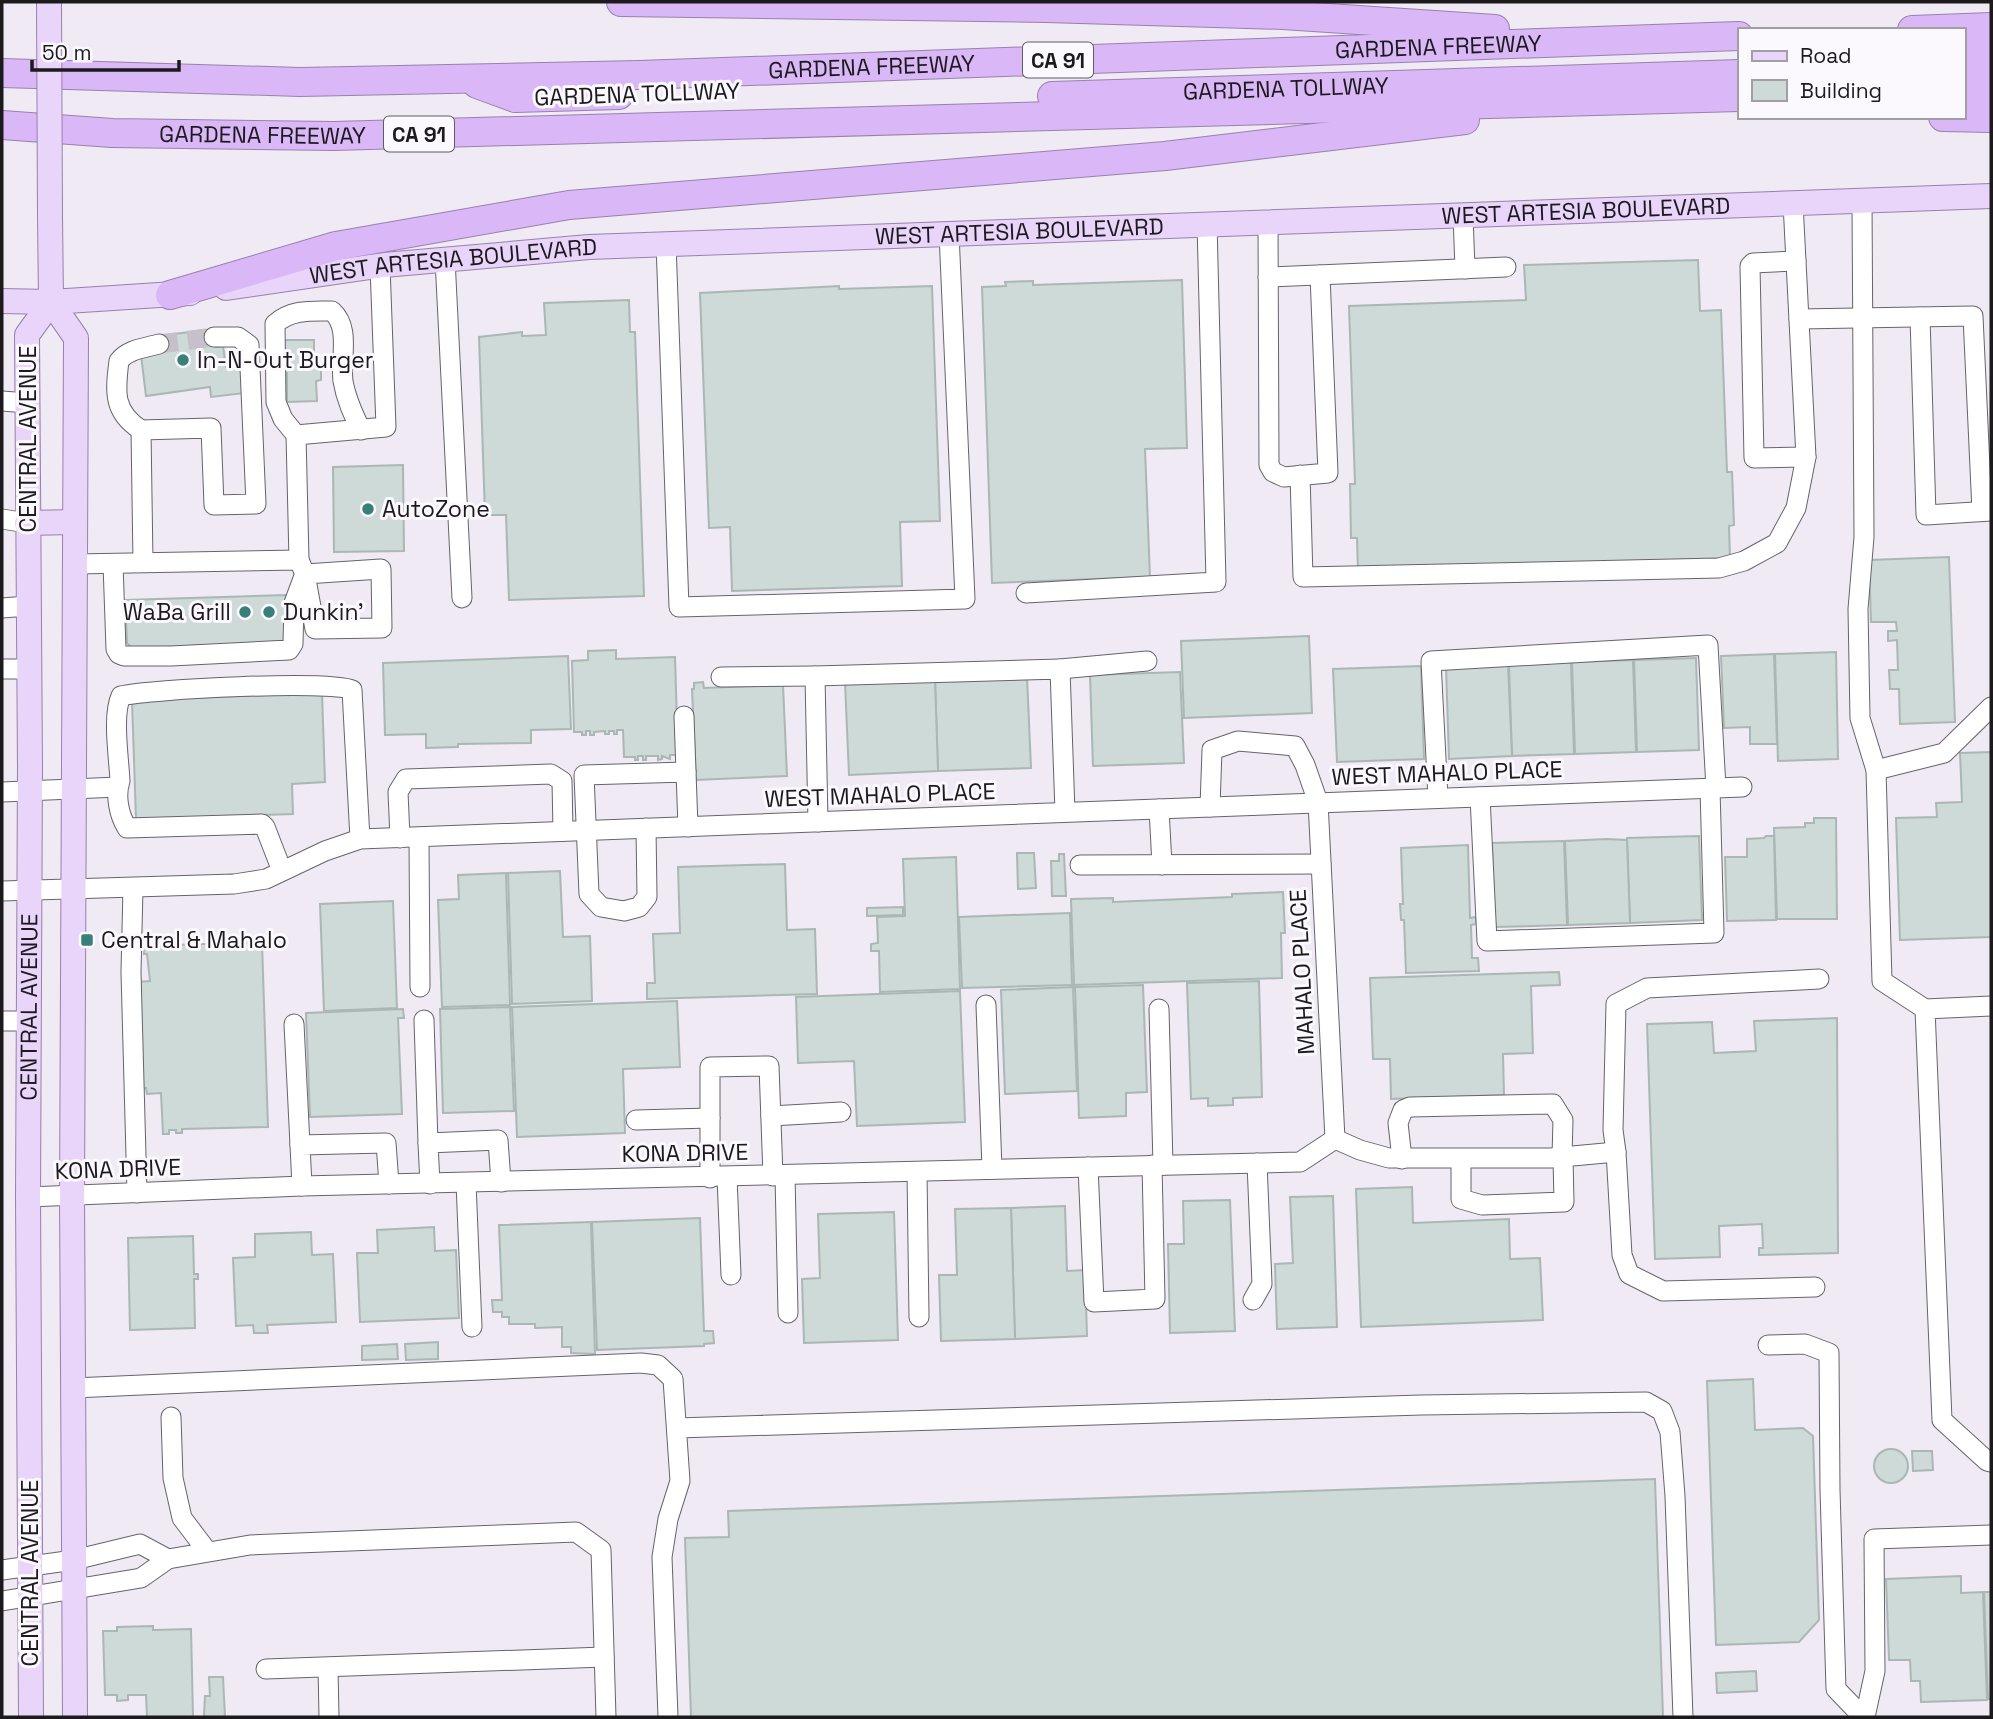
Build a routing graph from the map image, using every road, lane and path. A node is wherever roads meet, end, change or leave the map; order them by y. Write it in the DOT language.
graph roads {
  1 [pos="49,2"];
  2 [pos="621,2"];
  3 [pos="1991,26"];
  4 [pos="1738,36"];
  5 [pos="1965,36"];
  6 [pos="1655,39"];
  7 [pos="1965,39"];
  8 [pos="1991,47"];
  9 [pos="1738,55"];
  10 [pos="1991,67"];
  11 [pos="1965,68"];
  12 [pos="2,73"];
  13 [pos="1738,74"];
  14 [pos="461,79"];
  15 [pos="1965,92"];
  16 [pos="1991,92"];
  17 [pos="1738,97"];
  18 [pos="1641,99"];
  19 [pos="1965,117"];
  20 [pos="1991,118"];
  21 [pos="837,122"];
  22 [pos="2,125"];
  23 [pos="1991,196"];
  24 [pos="1862,201"];
  25 [pos="1793,203"];
  26 [pos="1464,215"];
  27 [pos="1268,222"];
  28 [pos="1208,223"];
  29 [pos="949,233"];
  30 [pos="666,243"];
  31 [pos="445,259"];
  32 [pos="1796,261"];
  33 [pos="380,266"];
  34 [pos="1506,267"];
  35 [pos="1465,269"];
  36 [pos="1320,275"];
  37 [pos="1268,277"];
  38 [pos="170,295"];
  39 [pos="2,301"];
  40 [pos="51,302"];
  41 [pos="1920,317"];
  42 [pos="1863,318"];
  43 [pos="1799,319"];
  44 [pos="214,337"];
  45 [pos="159,344"];
  46 [pos="2,401"];
  47 [pos="27,402"];
  48 [pos="141,430"];
  49 [pos="361,430"];
  50 [pos="296,435"];
  51 [pos="1806,457"];
  52 [pos="1300,475"];
  53 [pos="1987,511"];
  54 [pos="2,519"];
  55 [pos="75,522"];
  56 [pos="27,523"];
  57 [pos="143,562"];
  58 [pos="75,564"];
  59 [pos="113,564"];
  60 [pos="302,567"];
  61 [pos="1026,593"];
  62 [pos="462,598"];
  63 [pos="28,606"];
  64 [pos="2,608"];
  65 [pos="1147,661"];
  66 [pos="29,668"];
  67 [pos="1060,668"];
  68 [pos="2,669"];
  69 [pos="815,676"];
  70 [pos="721,677"];
  71 [pos="1991,707"];
  72 [pos="684,716"];
  73 [pos="1876,770"];
  74 [pos="686,772"];
  75 [pos="118,788"];
  76 [pos="1742,788"];
  77 [pos="75,789"];
  78 [pos="1713,789"];
  79 [pos="30,791"];
  80 [pos="2,792"];
  81 [pos="1480,797"];
  82 [pos="1438,798"];
  83 [pos="1318,802"];
  84 [pos="1210,807"];
  85 [pos="1160,809"];
  86 [pos="1065,812"];
  87 [pos="818,822"];
  88 [pos="688,827"];
  89 [pos="646,828"];
  90 [pos="563,831"];
  91 [pos="586,831"];
  92 [pos="410,837"];
  93 [pos="359,839"];
  94 [pos="1163,864"];
  95 [pos="1321,864"];
  96 [pos="1080,865"];
  97 [pos="282,871"];
  98 [pos="75,888"];
  99 [pos="132,888"];
  100 [pos="29,890"];
  101 [pos="2,891"];
  102 [pos="1819,979"];
  103 [pos="420,987"];
  104 [pos="986,1005"];
  105 [pos="1991,1006"];
  106 [pos="1160,1009"];
  107 [pos="1925,1009"];
  108 [pos="424,1020"];
  109 [pos="2,1021"];
  110 [pos="28,1021"];
  111 [pos="294,1024"];
  112 [pos="841,1112"];
  113 [pos="771,1116"];
  114 [pos="710,1118"];
  115 [pos="636,1120"];
  116 [pos="1335,1139"];
  117 [pos="428,1143"];
  118 [pos="300,1145"];
  119 [pos="1616,1152"];
  120 [pos="1562,1157"];
  121 [pos="1402,1159"];
  122 [pos="1461,1159"];
  123 [pos="1257,1163"];
  124 [pos="1158,1165"];
  125 [pos="1088,1167"];
  126 [pos="992,1170"];
  127 [pos="917,1172"];
  128 [pos="779,1175"];
  129 [pos="719,1177"];
  130 [pos="500,1182"];
  131 [pos="466,1183"];
  132 [pos="389,1184"];
  133 [pos="430,1184"];
  134 [pos="302,1186"];
  135 [pos="137,1193"];
  136 [pos="72,1196"];
  137 [pos="28,1197"];
  138 [pos="731,1275"];
  139 [pos="1815,1287"];
  140 [pos="1253,1300"];
  141 [pos="788,1313"];
  142 [pos="919,1317"];
  143 [pos="472,1326"];
  144 [pos="1768,1345"];
  145 [pos="73,1388"];
  146 [pos="170,1417"];
  147 [pos="677,1428"];
  148 [pos="1991,1462"];
  149 [pos="1991,1535"];
  150 [pos="207,1552"];
  151 [pos="167,1559"];
  152 [pos="74,1560"];
  153 [pos="31,1565"];
  154 [pos="2,1570"];
  155 [pos="74,1590"];
  156 [pos="30,1596"];
  157 [pos="2,1601"];
  158 [pos="604,1657"];
  159 [pos="328,1668"];
  160 [pos="266,1669"];
  161 [pos="31,1717"];
  162 [pos="75,1717"];
  163 [pos="329,1717"];
  164 [pos="606,1717"];
  165 [pos="668,1717"];
  166 [pos="1683,1717"];
  167 [pos="1864,1717"];
  1 -- 40 [label="main road, bridge"];
  2 -- 6 [label="highway"];
  3 -- 5 [label="highway"];
  4 -- 6 [label="highway, GARDENA FREEWAY / CA 91"];
  6 -- 14 [label="highway, GARDENA FREEWAY / CA 91"];
  7 -- 8 [label="highway"];
  9 -- 14 [label="highway, GARDENA TOLLWAY"];
  10 -- 11 [label="highway"];
  12 -- 14 [label="highway, GARDENA FREEWAY / CA 91"];
  13 -- 21 [label="highway, GARDENA TOLLWAY"];
  15 -- 16 [label="highway"];
  17 -- 18 [label="highway, GARDENA FREEWAY / CA 91"];
  18 -- 21 [label="highway, GARDENA FREEWAY / CA 91"];
  18 -- 38 [label="highway"];
  19 -- 20 [label="highway"];
  21 -- 22 [label="highway, GARDENA FREEWAY / CA 91"];
  23 -- 24 [label="main road, WEST ARTESIA BOULEVARD"];
  24 -- 25 [label="main road, WEST ARTESIA BOULEVARD"];
  24 -- 42 [label="street"];
  25 -- 26 [label="main road, WEST ARTESIA BOULEVARD"];
  25 -- 32 [label="street"];
  26 -- 27 [label="main road, WEST ARTESIA BOULEVARD"];
  26 -- 35 [label="street"];
  27 -- 28 [label="main road, WEST ARTESIA BOULEVARD"];
  27 -- 37 [label="street"];
  28 -- 29 [label="main road, WEST ARTESIA BOULEVARD"];
  28 -- 61 [label="street"];
  29 -- 30 [label="main road, WEST ARTESIA BOULEVARD"];
  29 -- 30 [label="street"];
  30 -- 31 [label="main road, WEST ARTESIA BOULEVARD"];
  31 -- 33 [label="main road, WEST ARTESIA BOULEVARD"];
  31 -- 62 [label="street"];
  32 -- 43 [label="street"];
  32 -- 51 [label="street"];
  33 -- 38 [label="main road, WEST ARTESIA BOULEVARD"];
  33 -- 49 [label="street"];
  34 -- 35 [label="street"];
  35 -- 36 [label="street"];
  36 -- 37 [label="street"];
  36 -- 52 [label="street"];
  37 -- 52 [label="street"];
  38 -- 40 [label="main road, WEST ARTESIA BOULEVARD"];
  39 -- 40 [label="main road, WEST ARTESIA BOULEVARD"];
  40 -- 47 [label="main road, CENTRAL AVENUE"];
  40 -- 55 [label="main road, CENTRAL AVENUE"];
  41 -- 42 [label="street"];
  41 -- 53 [label="street"];
  41 -- 53 [label="street"];
  42 -- 43 [label="street"];
  42 -- 73 [label="street"];
  43 -- 51 [label="street"];
  44 -- 48 [label="street"];
  45 -- 48 [label="street"];
  46 -- 47 [label="street"];
  47 -- 56 [label="main road, CENTRAL AVENUE"];
  48 -- 57 [label="street"];
  49 -- 50 [label="street"];
  49 -- 50 [label="street"];
  50 -- 60 [label="street"];
  51 -- 52 [label="street"];
  54 -- 56 [label="street"];
  55 -- 56 [label="main road"];
  55 -- 58 [label="main road, CENTRAL AVENUE"];
  56 -- 63 [label="main road, CENTRAL AVENUE"];
  57 -- 59 [label="street"];
  57 -- 60 [label="street"];
  58 -- 59 [label="street"];
  58 -- 77 [label="main road, CENTRAL AVENUE"];
  59 -- 60 [label="street"];
  60 -- 60 [label="street"];
  63 -- 64 [label="street"];
  63 -- 66 [label="main road, CENTRAL AVENUE"];
  65 -- 67 [label="street"];
  66 -- 68 [label="street"];
  66 -- 79 [label="main road, CENTRAL AVENUE"];
  67 -- 69 [label="street"];
  67 -- 86 [label="street"];
  69 -- 70 [label="street"];
  69 -- 87 [label="street"];
  71 -- 73 [label="street"];
  72 -- 74 [label="street"];
  73 -- 107 [label="street"];
  74 -- 88 [label="street"];
  74 -- 91 [label="street"];
  75 -- 77 [label="street"];
  75 -- 93 [label="street"];
  75 -- 97 [label="street"];
  76 -- 78 [label="street, WEST MAHALO PLACE"];
  77 -- 79 [label="street"];
  77 -- 98 [label="main road, CENTRAL AVENUE"];
  78 -- 81 [label="street, WEST MAHALO PLACE"];
  78 -- 81 [label="street"];
  78 -- 82 [label="street"];
  79 -- 80 [label="street"];
  79 -- 100 [label="main road, CENTRAL AVENUE"];
  81 -- 82 [label="street, WEST MAHALO PLACE"];
  82 -- 83 [label="street, WEST MAHALO PLACE"];
  83 -- 84 [label="street, WEST MAHALO PLACE"];
  83 -- 84 [label="street, MAHALO PLACE"];
  83 -- 95 [label="street, MAHALO PLACE"];
  84 -- 85 [label="street, WEST MAHALO PLACE"];
  85 -- 86 [label="street, WEST MAHALO PLACE"];
  85 -- 94 [label="street"];
  86 -- 87 [label="street, WEST MAHALO PLACE"];
  87 -- 88 [label="street, WEST MAHALO PLACE"];
  88 -- 89 [label="street, WEST MAHALO PLACE"];
  89 -- 91 [label="street, WEST MAHALO PLACE"];
  89 -- 91 [label="street"];
  90 -- 91 [label="street, WEST MAHALO PLACE"];
  90 -- 92 [label="street, WEST MAHALO PLACE"];
  90 -- 92 [label="street"];
  92 -- 93 [label="street, WEST MAHALO PLACE"];
  92 -- 103 [label="street"];
  93 -- 97 [label="street, WEST MAHALO PLACE"];
  94 -- 95 [label="street"];
  94 -- 96 [label="street"];
  95 -- 116 [label="street, MAHALO PLACE"];
  97 -- 99 [label="street, WEST MAHALO PLACE"];
  98 -- 99 [label="street, WEST MAHALO PLACE"];
  98 -- 100 [label="street, WEST MAHALO PLACE"];
  98 -- 136 [label="main road, CENTRAL AVENUE"];
  99 -- 135 [label="street"];
  100 -- 101 [label="street, WEST MAHALO PLACE"];
  100 -- 110 [label="main road, CENTRAL AVENUE"];
  102 -- 119 [label="street"];
  104 -- 126 [label="street"];
  105 -- 107 [label="street"];
  106 -- 124 [label="street"];
  107 -- 148 [label="street"];
  108 -- 117 [label="street"];
  109 -- 110 [label="street"];
  110 -- 137 [label="main road, CENTRAL AVENUE"];
  111 -- 118 [label="street"];
  112 -- 113 [label="street"];
  113 -- 114 [label="street"];
  113 -- 128 [label="street"];
  114 -- 115 [label="street"];
  114 -- 129 [label="street"];
  116 -- 121 [label="street"];
  116 -- 123 [label="street, KONA DRIVE"];
  117 -- 130 [label="street"];
  117 -- 133 [label="street"];
  118 -- 132 [label="street"];
  118 -- 134 [label="street"];
  119 -- 120 [label="street"];
  119 -- 139 [label="street"];
  120 -- 121 [label="street"];
  120 -- 122 [label="street"];
  120 -- 122 [label="street"];
  121 -- 122 [label="street"];
  123 -- 124 [label="street, KONA DRIVE"];
  123 -- 140 [label="street"];
  124 -- 125 [label="street, KONA DRIVE"];
  124 -- 125 [label="street"];
  125 -- 126 [label="street, KONA DRIVE"];
  126 -- 127 [label="street, KONA DRIVE"];
  127 -- 128 [label="street, KONA DRIVE"];
  127 -- 142 [label="street"];
  128 -- 129 [label="street, KONA DRIVE"];
  128 -- 141 [label="street"];
  129 -- 130 [label="street, KONA DRIVE"];
  129 -- 138 [label="street"];
  130 -- 131 [label="street, KONA DRIVE"];
  131 -- 133 [label="street, KONA DRIVE"];
  131 -- 143 [label="street"];
  132 -- 133 [label="street, KONA DRIVE"];
  132 -- 134 [label="street, KONA DRIVE"];
  134 -- 135 [label="street, KONA DRIVE"];
  135 -- 136 [label="street, KONA DRIVE"];
  136 -- 137 [label="street, KONA DRIVE"];
  136 -- 145 [label="main road, CENTRAL AVENUE"];
  137 -- 153 [label="main road, CENTRAL AVENUE"];
  144 -- 167 [label="street"];
  145 -- 147 [label="street"];
  145 -- 152 [label="main road, CENTRAL AVENUE"];
  146 -- 150 [label="street"];
  147 -- 165 [label="street"];
  147 -- 166 [label="street"];
  149 -- 167 [label="street"];
  150 -- 151 [label="street"];
  150 -- 158 [label="street"];
  151 -- 152 [label="street"];
  151 -- 155 [label="street"];
  152 -- 153 [label="street"];
  152 -- 155 [label="main road, CENTRAL AVENUE"];
  153 -- 154 [label="street"];
  153 -- 156 [label="main road, CENTRAL AVENUE"];
  155 -- 156 [label="street"];
  155 -- 162 [label="main road, CENTRAL AVENUE"];
  156 -- 157 [label="street"];
  156 -- 161 [label="main road, CENTRAL AVENUE"];
  158 -- 159 [label="street"];
  158 -- 164 [label="street"];
  159 -- 160 [label="street"];
  159 -- 163 [label="street"];
}
